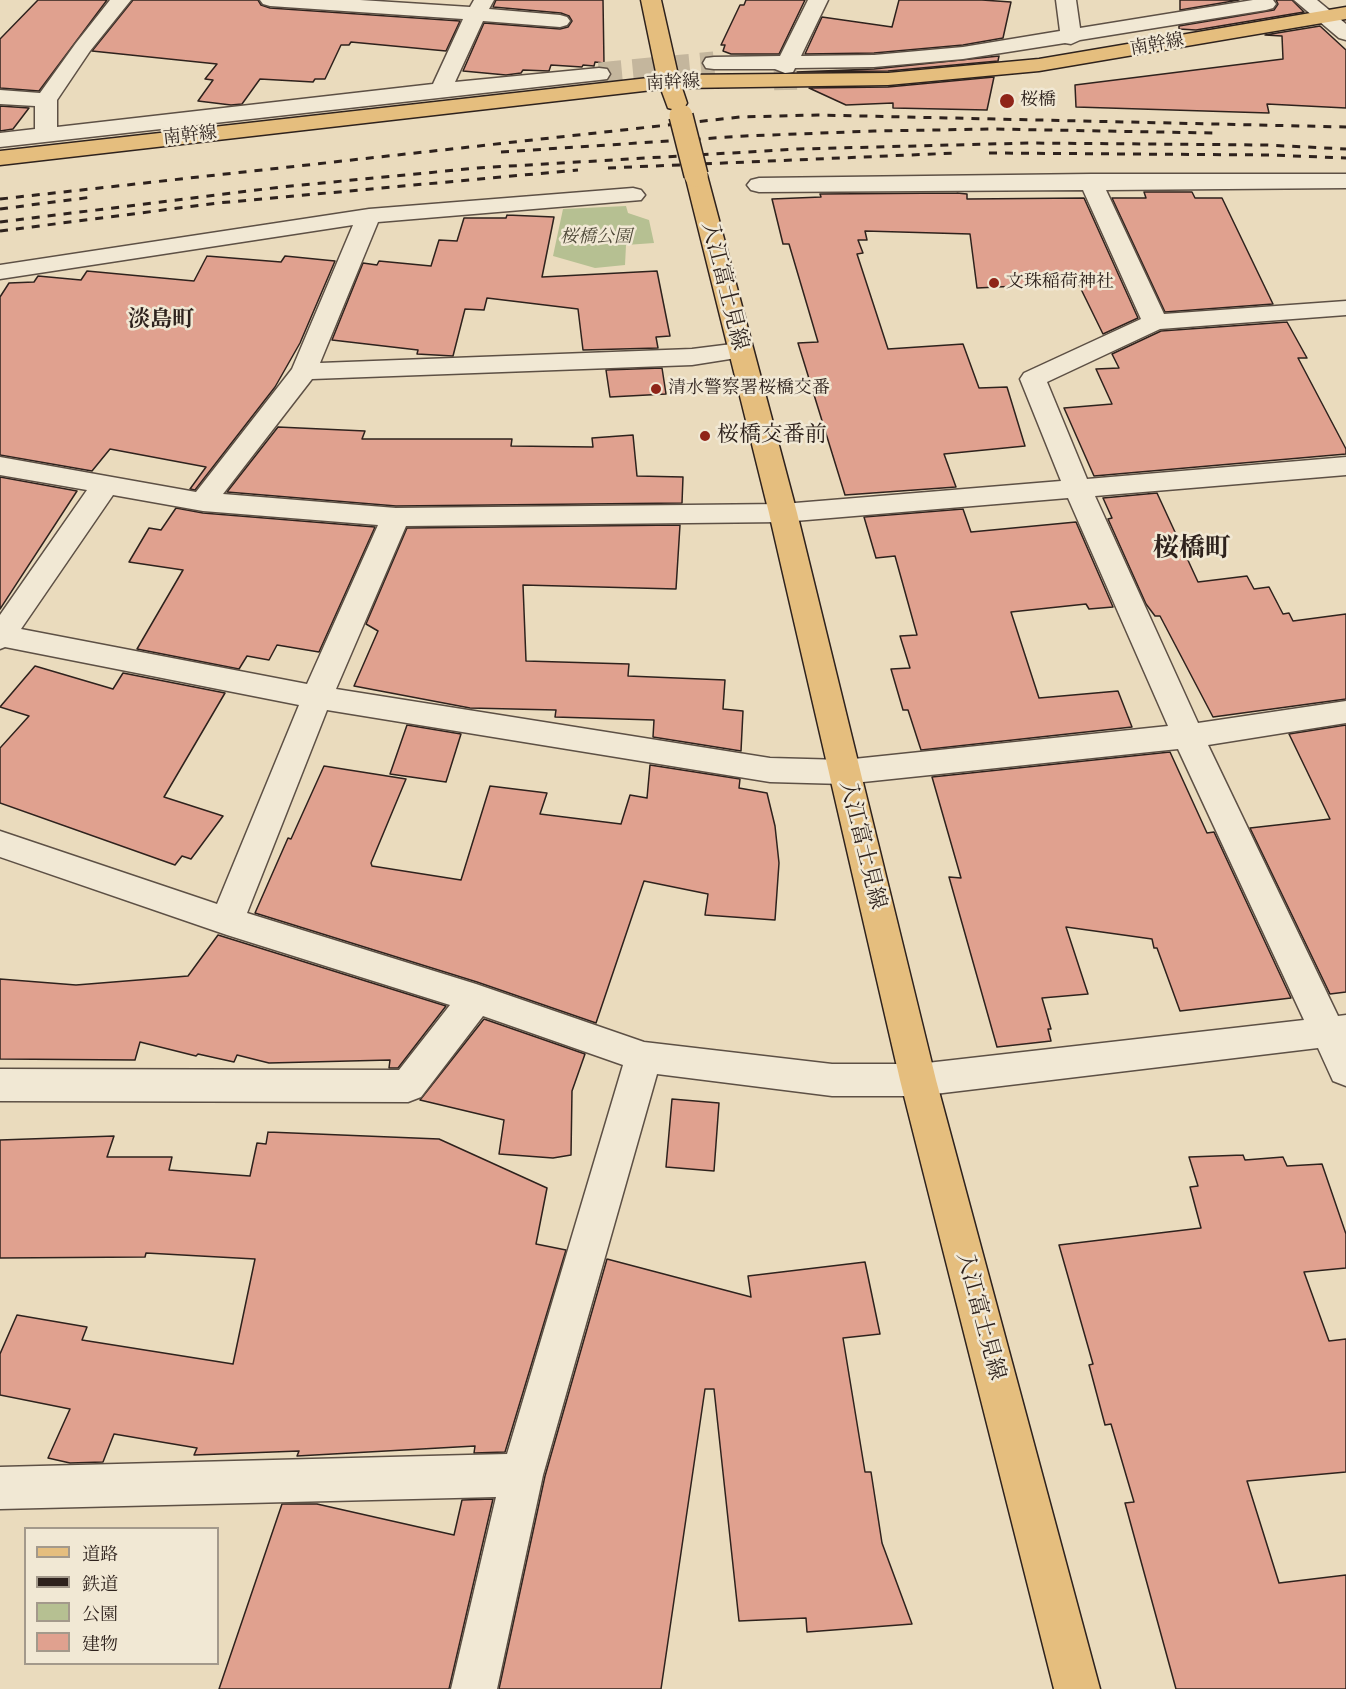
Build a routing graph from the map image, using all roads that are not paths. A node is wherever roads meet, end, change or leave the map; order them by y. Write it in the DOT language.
graph roads {
  1 [pos="121,0"];
  2 [pos="270,0"];
  3 [pos="651,0"];
  4 [pos="818,0"];
  5 [pos="1066,0"];
  6 [pos="297,1"];
  7 [pos="1261,2"];
  8 [pos="354,3"];
  9 [pos="480,7"];
  10 [pos="1301,10"];
  11 [pos="1346,13"];
  12 [pos="1324,16"];
  13 [pos="560,21"];
  14 [pos="1346,34"];
  15 [pos="1071,38"];
  16 [pos="714,63"];
  17 [pos="786,65"];
  18 [pos="598,74"];
  19 [pos="669,82"];
  20 [pos="441,90"];
  21 [pos="0,97"];
  22 [pos="46,100"];
  23 [pos="46,134"];
  24 [pos="0,140"];
  25 [pos="0,158"];
  26 [pos="1346,181"];
  27 [pos="1091,182"];
  28 [pos="759,185"];
  29 [pos="633,195"];
  30 [pos="369,216"];
  31 [pos="0,272"];
  32 [pos="1346,308"];
  33 [pos="1155,322"];
  34 [pos="740,351"];
  35 [pos="304,371"];
  36 [pos="0,466"];
  37 [pos="1346,466"];
  38 [pos="106,484"];
  39 [pos="1077,487"];
  40 [pos="203,502"];
  41 [pos="783,513"];
  42 [pos="396,517"];
  43 [pos="1,637"];
  44 [pos="316,697"];
  45 [pos="1346,712"];
  46 [pos="1188,736"];
  47 [pos="844,772"];
  48 [pos="0,844"];
  49 [pos="227,921"];
  50 [pos="476,999"];
  51 [pos="1338,1031"];
  52 [pos="644,1057"];
  53 [pos="1346,1071"];
  54 [pos="918,1080"];
  55 [pos="0,1085"];
  56 [pos="522,1475"];
  57 [pos="0,1488"];
  58 [pos="474,1689"];
  59 [pos="1077,1689"];
  1 -- 22 [label="street"];
  2 -- 6 [label="street"];
  3 -- 19 [label="main road, 入江富士見線"];
  4 -- 17 [label="street"];
  5 -- 15 [label="street"];
  6 -- 8 [label="street"];
  7 -- 10 [label="street"];
  7 -- 15 [label="street"];
  8 -- 9 [label="street"];
  9 -- 13 [label="street"];
  9 -- 20 [label="street"];
  10 -- 12 [label="main road, 南幹線"];
  10 -- 19 [label="main road, 南幹線"];
  11 -- 12 [label="main road, 南幹線"];
  12 -- 14 [label="street"];
  15 -- 17 [label="street"];
  16 -- 17 [label="street"];
  18 -- 20 [label="street"];
  19 -- 25 [label="main road, 南幹線"];
  19 -- 34 [label="main road, 入江富士見線, bridge"];
  20 -- 23 [label="street"];
  21 -- 22 [label="street"];
  22 -- 23 [label="street"];
  23 -- 24 [label="street"];
  26 -- 27 [label="street"];
  27 -- 28 [label="street"];
  27 -- 33 [label="street"];
  29 -- 30 [label="street"];
  30 -- 31 [label="street"];
  30 -- 35 [label="street"];
  32 -- 33 [label="street"];
  33 -- 39 [label="street"];
  34 -- 35 [label="street"];
  34 -- 41 [label="main road, 入江富士見線"];
  35 -- 40 [label="street"];
  36 -- 38 [label="street"];
  37 -- 39 [label="street"];
  38 -- 40 [label="street"];
  38 -- 43 [label="street"];
  39 -- 41 [label="street"];
  39 -- 46 [label="street"];
  40 -- 42 [label="street"];
  41 -- 42 [label="street"];
  41 -- 47 [label="main road, 入江富士見線"];
  42 -- 44 [label="street"];
  43 -- 44 [label="street"];
  44 -- 47 [label="street"];
  44 -- 49 [label="street"];
  45 -- 46 [label="street"];
  46 -- 47 [label="street"];
  46 -- 51 [label="street"];
  47 -- 54 [label="main road, 入江富士見線"];
  48 -- 49 [label="street"];
  49 -- 50 [label="street"];
  50 -- 52 [label="street"];
  50 -- 55 [label="street"];
  51 -- 53 [label="street"];
  51 -- 54 [label="street"];
  52 -- 54 [label="street"];
  52 -- 56 [label="street"];
  54 -- 59 [label="main road, 入江富士見線"];
  56 -- 57 [label="street"];
  56 -- 58 [label="street"];
}
